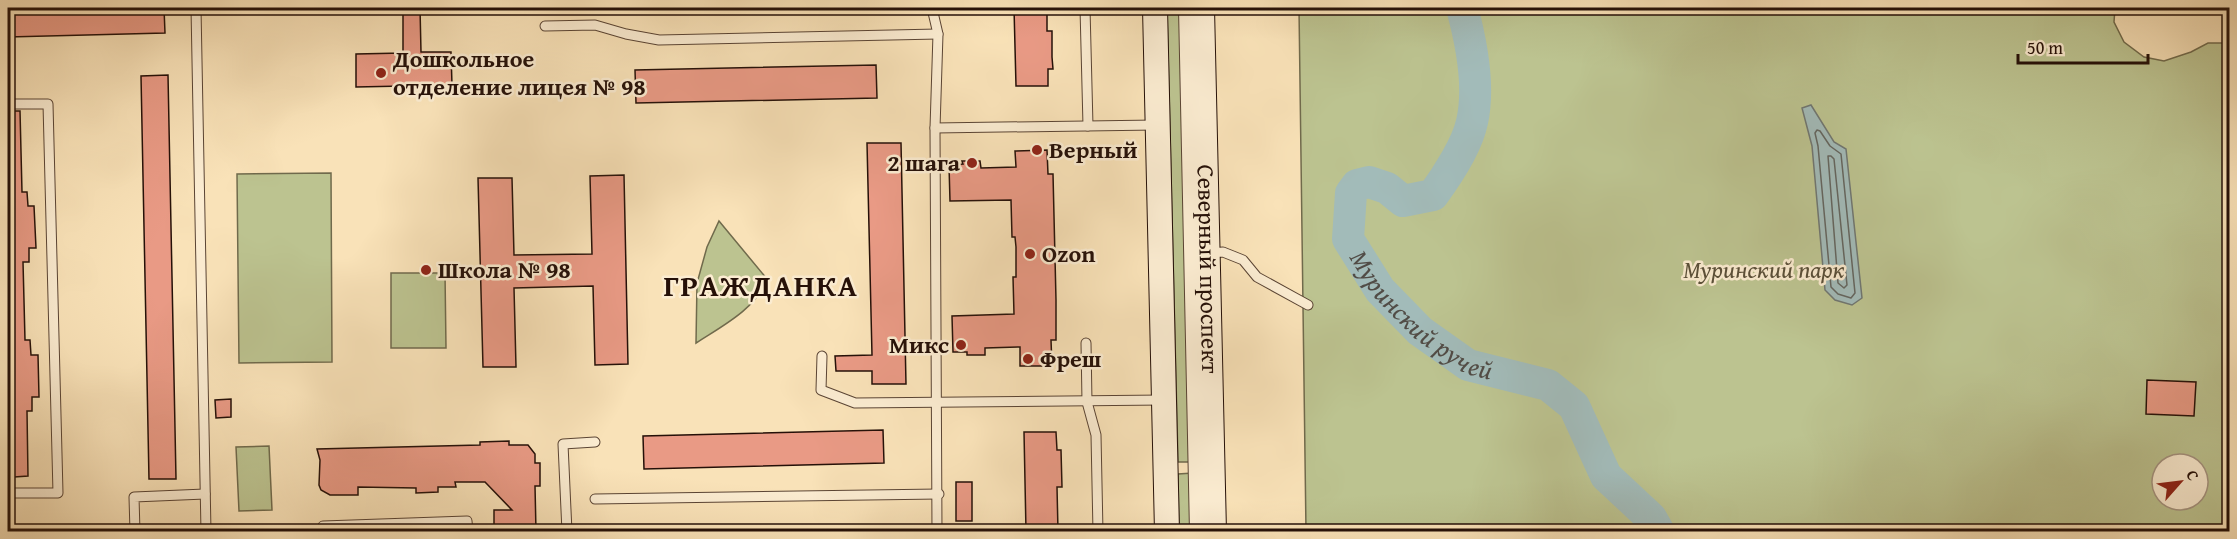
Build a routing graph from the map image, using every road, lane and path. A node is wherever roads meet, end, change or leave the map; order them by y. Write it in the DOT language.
graph roads {
  1 [pos="196,8"];
  2 [pos="932,8"];
  3 [pos="1085,8"];
  4 [pos="1155,8"];
  5 [pos="1188,8"];
  6 [pos="1202,8"];
  7 [pos="545,26"];
  8 [pos="938,34"];
  9 [pos="8,104"];
  10 [pos="1158,125"];
  11 [pos="1088,126"];
  12 [pos="934,128"];
  13 [pos="1207,253"];
  14 [pos="1308,304"];
  15 [pos="1086,343"];
  16 [pos="822,356"];
  17 [pos="1164,400"];
  18 [pos="1087,402"];
  19 [pos="937,403"];
  20 [pos="595,442"];
  21 [pos="8,493"];
  22 [pos="205,494"];
  23 [pos="939,494"];
  24 [pos="595,499"];
  25 [pos="135,531"];
  26 [pos="206,531"];
  27 [pos="323,531"];
  28 [pos="468,531"];
  29 [pos="567,531"];
  30 [pos="937,531"];
  31 [pos="1098,531"];
  32 [pos="1167,531"];
  33 [pos="1199,531"];
  34 [pos="1214,531"];
  1 -- 22 [label="lane"];
  2 -- 8 [label="lane"];
  3 -- 11 [label="lane"];
  4 -- 10 [label="main road, Северный проспект"];
  5 -- 33 [label="street, Северный проспект"];
  6 -- 13 [label="main road, Северный проспект"];
  7 -- 8 [label="lane"];
  8 -- 12 [label="lane"];
  9 -- 21 [label="lane"];
  10 -- 11 [label="lane"];
  10 -- 17 [label="main road, Северный проспект"];
  11 -- 12 [label="lane"];
  12 -- 19 [label="lane"];
  13 -- 14 [label="lane"];
  13 -- 34 [label="main road, Северный проспект"];
  15 -- 18 [label="lane"];
  16 -- 19 [label="lane"];
  17 -- 18 [label="lane"];
  17 -- 32 [label="main road, Северный проспект"];
  18 -- 19 [label="lane"];
  18 -- 31 [label="lane"];
  19 -- 23 [label="lane"];
  20 -- 29 [label="lane"];
  22 -- 25 [label="lane"];
  22 -- 26 [label="lane"];
  23 -- 24 [label="lane"];
  23 -- 30 [label="lane"];
  27 -- 28 [label="lane"];
}
